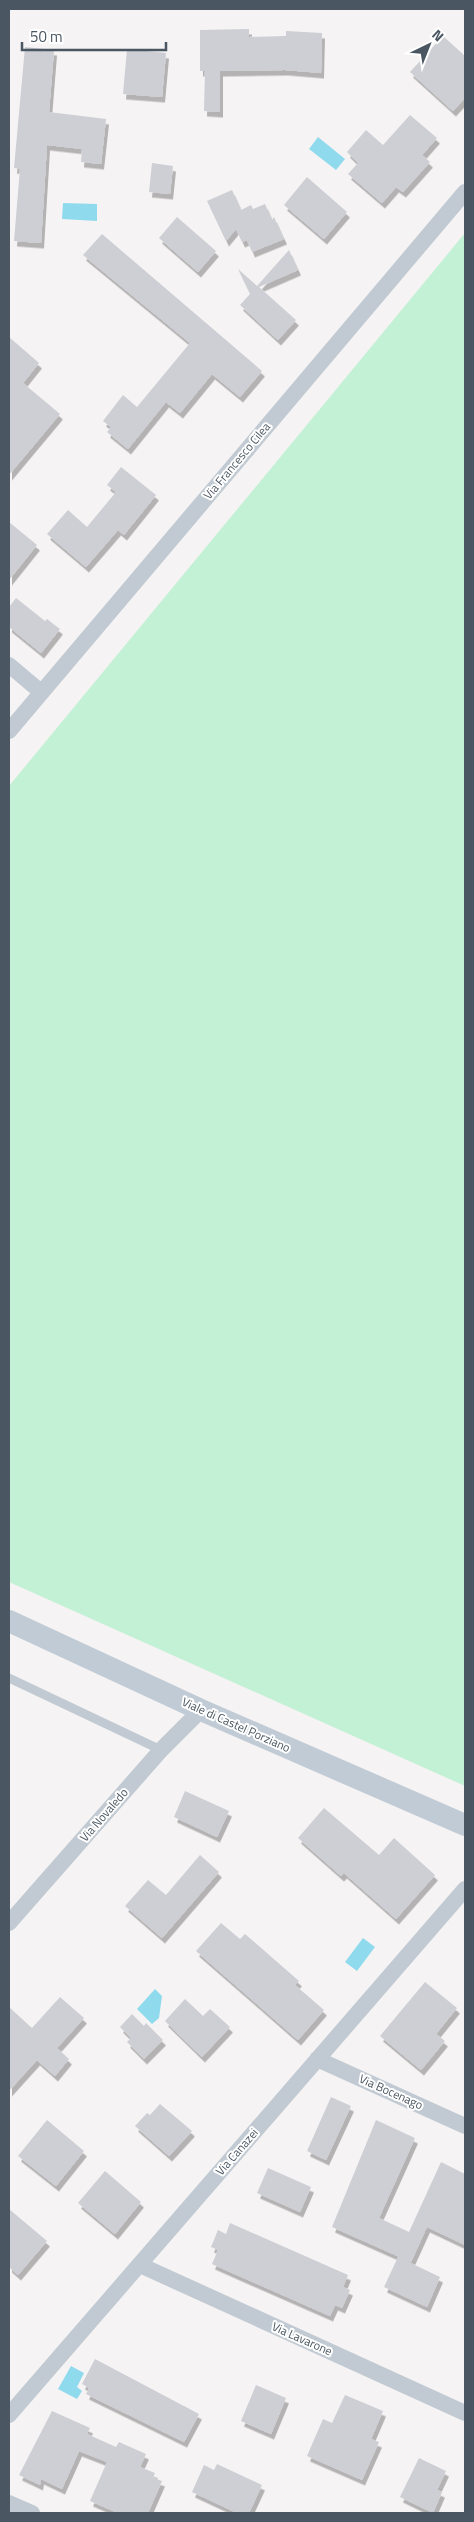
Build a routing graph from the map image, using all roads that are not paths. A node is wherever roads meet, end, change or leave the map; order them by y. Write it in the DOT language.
graph roads {
  1 [pos="465,192"];
  2 [pos="9,665"];
  3 [pos="41,692"];
  4 [pos="9,731"];
  5 [pos="9,1622"];
  6 [pos="9,1678"];
  7 [pos="201,1710"];
  8 [pos="161,1750"];
  9 [pos="465,1825"];
  10 [pos="465,1889"];
  11 [pos="9,1923"];
  12 [pos="317,2059"];
  13 [pos="465,2126"];
  14 [pos="140,2265"];
  15 [pos="465,2413"];
  16 [pos="9,2415"];
  17 [pos="9,2503"];
  18 [pos="32,2513"];
  1 -- 3 [label="street, Via Francesco Cilea"];
  2 -- 3 [label="street"];
  3 -- 4 [label="street, Via Francesco Cilea"];
  5 -- 7 [label="street, Viale di Castel Porziano"];
  6 -- 8 [label="lane"];
  7 -- 8 [label="street, Via Novaledo"];
  7 -- 9 [label="street, Viale di Castel Porziano"];
  8 -- 11 [label="street, Via Novaledo"];
  10 -- 12 [label="street, Via Canazei"];
  12 -- 13 [label="street, Via Bocenago"];
  12 -- 14 [label="street, Via Canazei"];
  14 -- 15 [label="street, Via Lavarone"];
  14 -- 16 [label="street, Via Canazei"];
  17 -- 18 [label="street"];
}
